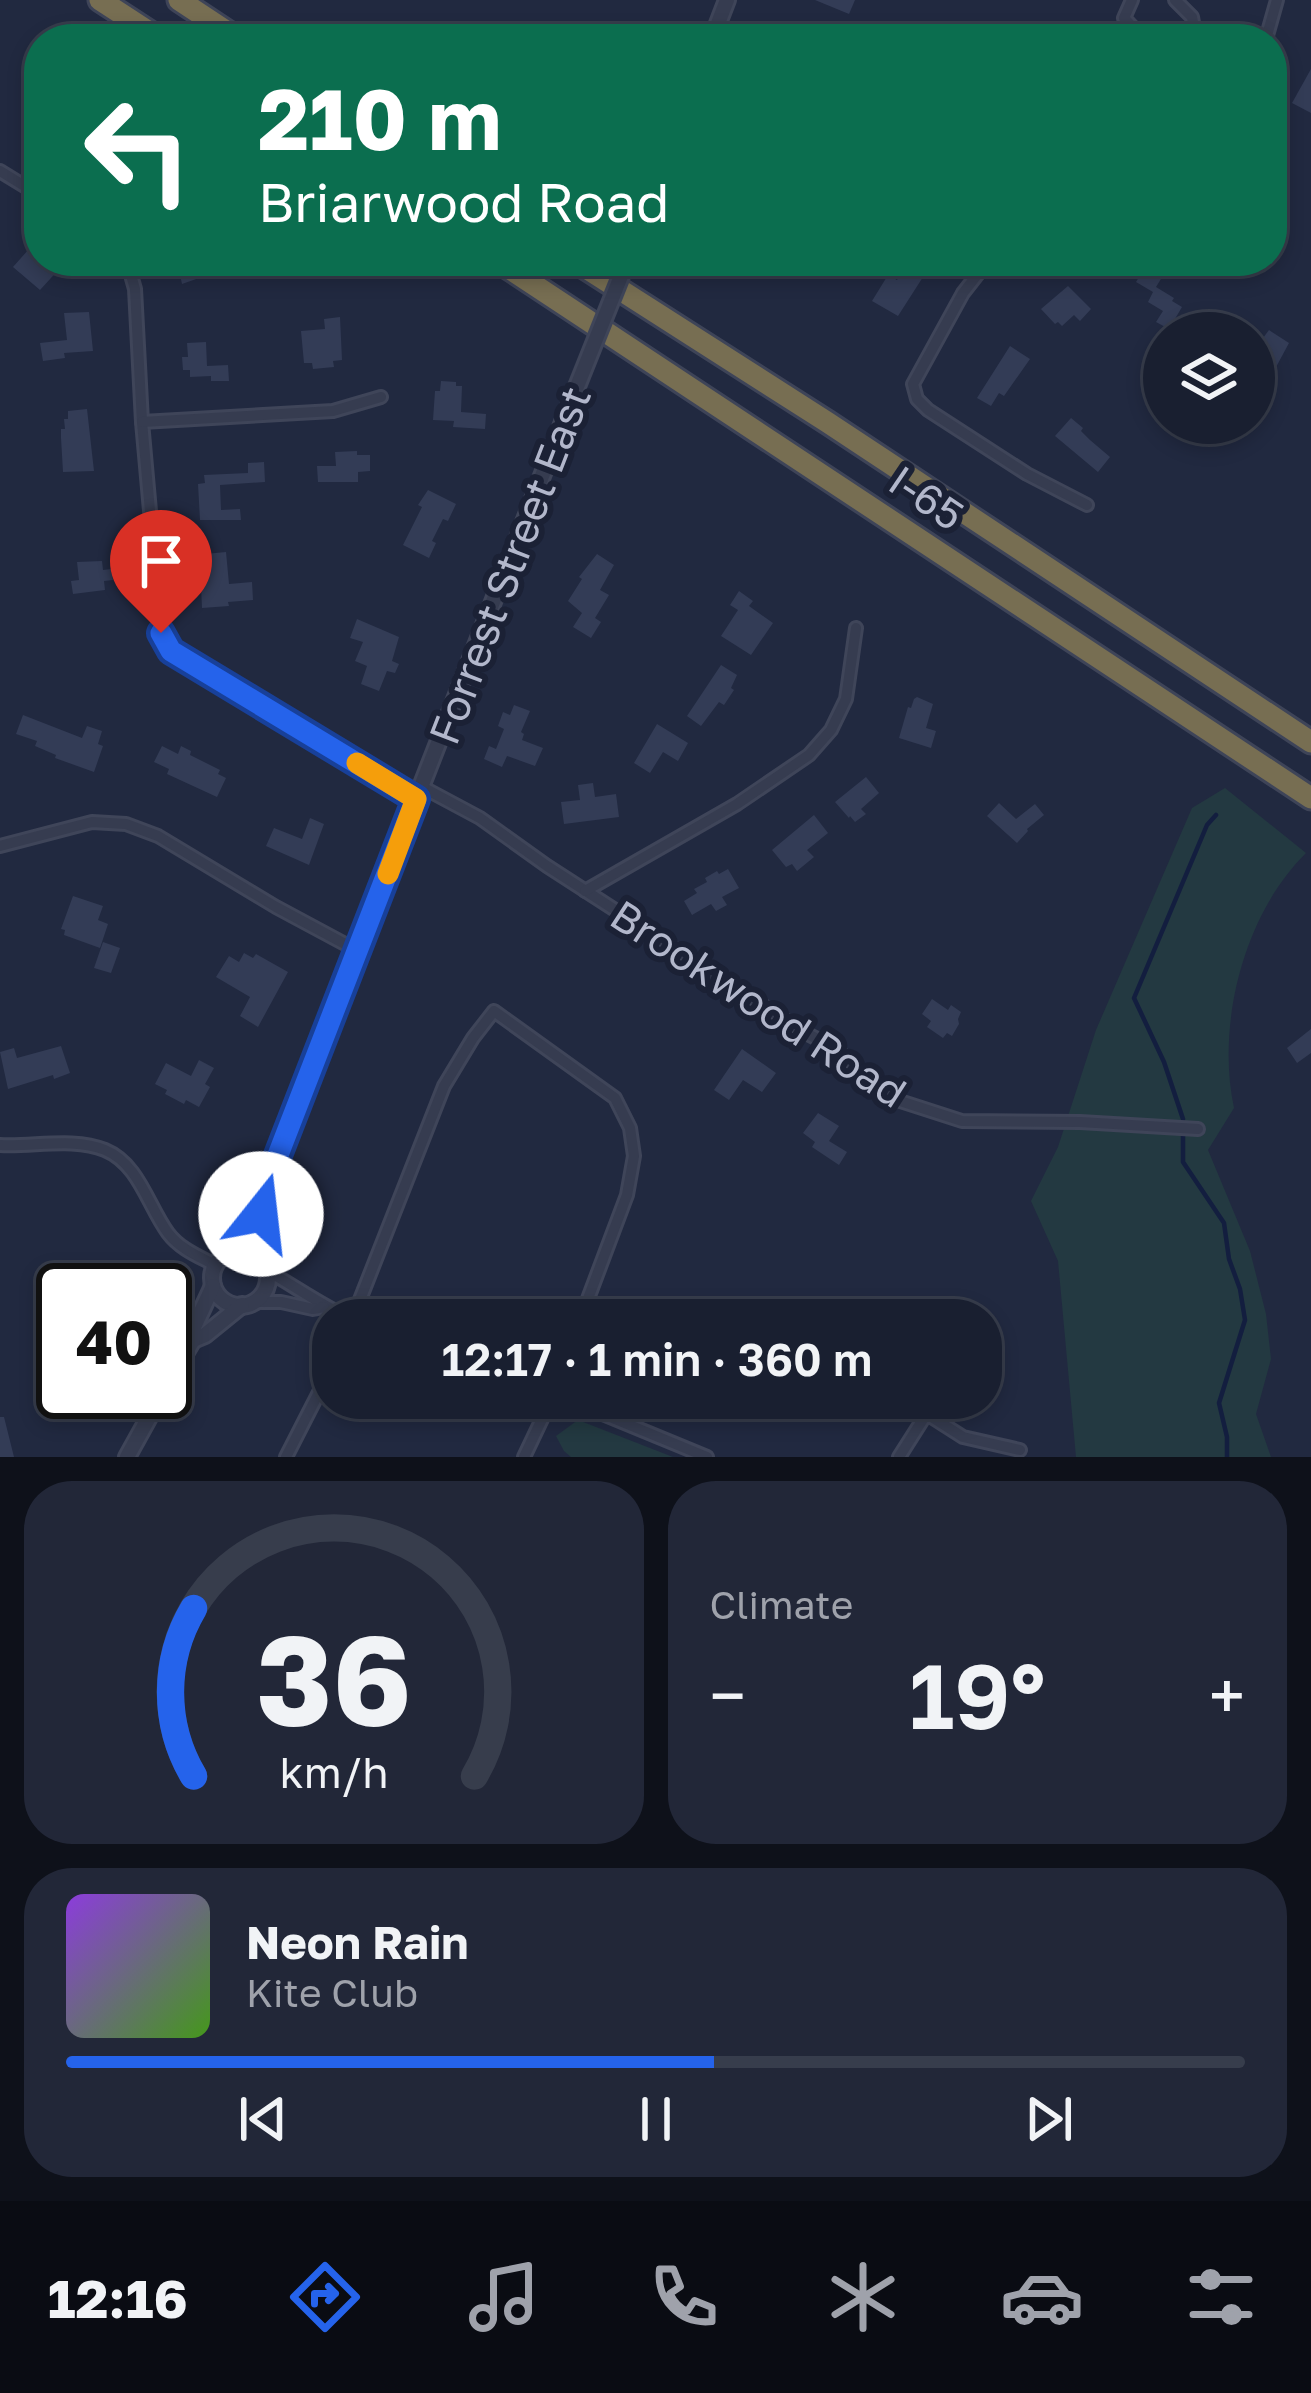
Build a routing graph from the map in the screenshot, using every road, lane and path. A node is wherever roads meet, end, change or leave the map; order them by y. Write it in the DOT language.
graph roads {
  1 [pos="100,0"];
  2 [pos="179,0"];
  3 [pos="1175,0"];
  4 [pos="137,24"];
  5 [pos="215,24"];
  6 [pos="1193,24"];
  7 [pos="131,276"];
  8 [pos="521,276"];
  9 [pos="599,276"];
  10 [pos="621,276"];
  11 [pos="976,276"];
  12 [pos="381,397"];
  13 [pos="142,422"];
  14 [pos="1087,506"];
  15 [pos="856,628"];
  16 [pos="1311,742"];
  17 [pos="419,793"];
  18 [pos="1311,798"];
  19 [pos="0,846"];
  20 [pos="585,891"];
  21 [pos="358,951"];
  22 [pos="1198,1129"];
  23 [pos="0,1144"];
  24 [pos="259,1203"];
  25 [pos="231,1251"];
  26 [pos="215,1265"];
  27 [pos="265,1266"];
  28 [pos="213,1286"];
  29 [pos="318,1299"];
  30 [pos="360,1299"];
  31 [pos="588,1299"];
  32 [pos="249,1303"];
  33 [pos="312,1309"];
  34 [pos="193,1340"];
  35 [pos="312,1406"];
  36 [pos="148,1419"];
  37 [pos="542,1419"];
  38 [pos="615,1419"];
  39 [pos="924,1419"];
  40 [pos="937,1419"];
  41 [pos="1020,1450"];
  42 [pos="127,1457"];
  43 [pos="286,1457"];
  44 [pos="524,1457"];
  45 [pos="707,1457"];
  46 [pos="899,1457"];
  1 -- 4 [label="highway"];
  2 -- 5 [label="highway"];
  3 -- 6 [label="street"];
  7 -- 13 [label="street"];
  8 -- 18 [label="highway, I-65"];
  9 -- 16 [label="highway"];
  10 -- 17 [label="street, Forrest Street East, bridge"];
  11 -- 14 [label="street"];
  12 -- 13 [label="street"];
  13 -- 17 [label="street, Brookwood Road"];
  15 -- 20 [label="street"];
  17 -- 20 [label="street, Brookwood Road"];
  17 -- 21 [label="street, Forrest Street East"];
  19 -- 21 [label="street"];
  20 -- 22 [label="street, Brookwood Road"];
  21 -- 24 [label="street, Forrest Street East"];
  23 -- 26 [label="street"];
  24 -- 25 [label="street, Forrest Street East"];
  24 -- 27 [label="street, Forrest Street East"];
  25 -- 26 [label="street"];
  25 -- 27 [label="street"];
  26 -- 28 [label="street"];
  27 -- 29 [label="street"];
  27 -- 32 [label="street"];
  28 -- 32 [label="street"];
  28 -- 34 [label="street"];
  30 -- 31 [label="street"];
  32 -- 33 [label="street"];
  32 -- 34 [label="street"];
  35 -- 43 [label="street"];
  36 -- 42 [label="street"];
  37 -- 44 [label="street"];
  38 -- 45 [label="street"];
  39 -- 46 [label="street"];
  40 -- 41 [label="street"];
}
